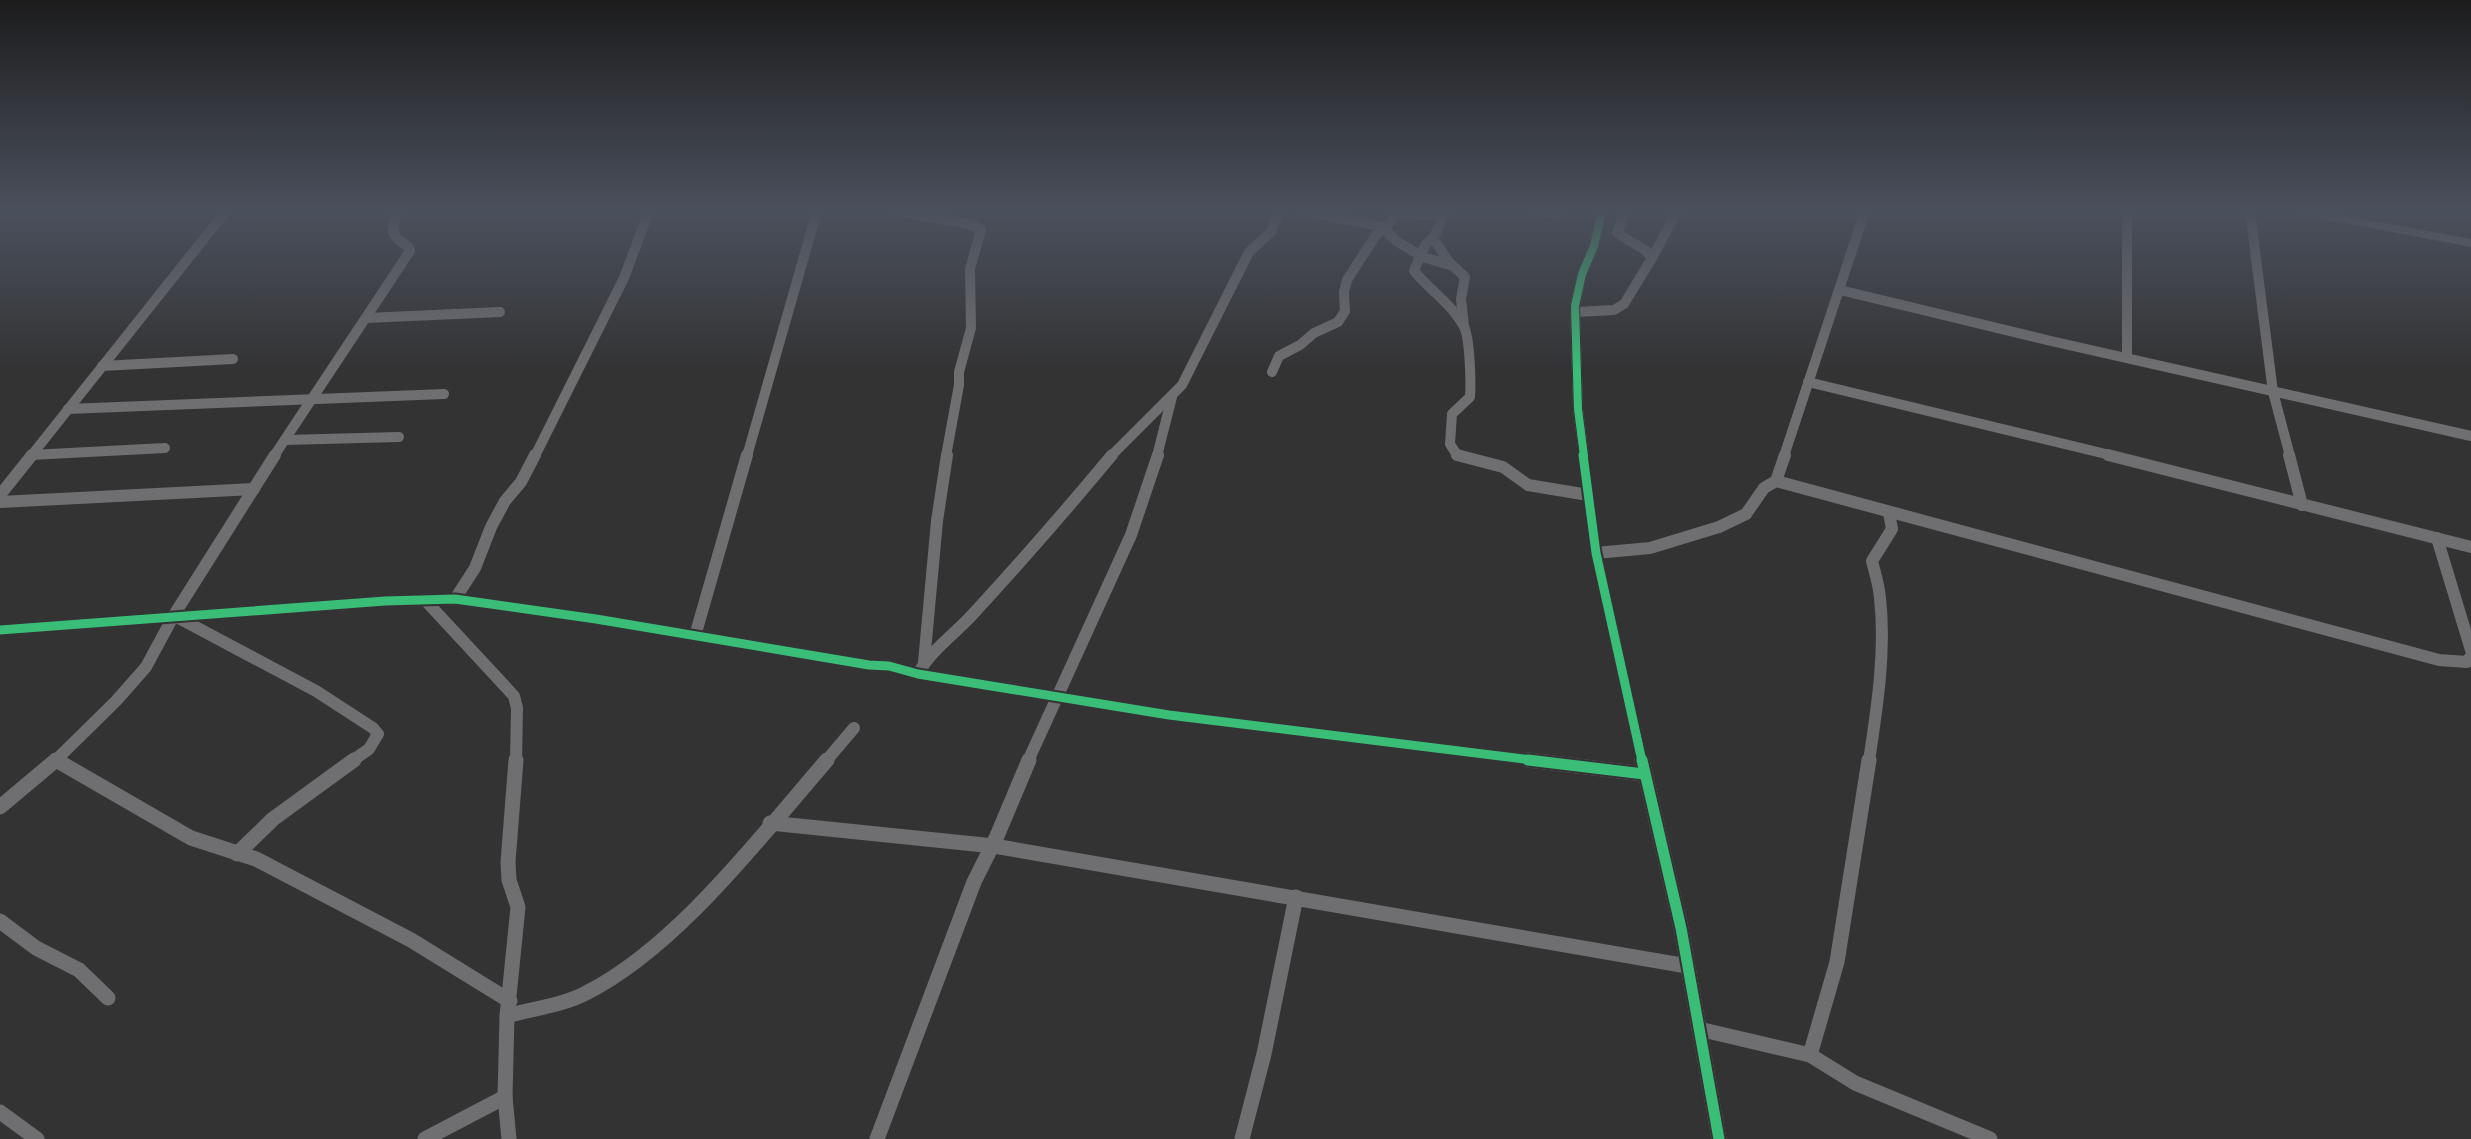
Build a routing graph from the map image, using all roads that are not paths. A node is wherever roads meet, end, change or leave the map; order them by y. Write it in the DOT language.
graph roads {
  1 [pos="183,264"];
  2 [pos="401,264"];
  3 [pos="629,264"];
  4 [pos="803,264"];
  5 [pos="971,264"];
  6 [pos="1243,264"];
  7 [pos="1357,264"];
  8 [pos="1417,264"];
  9 [pos="1448,264"];
  10 [pos="1586,264"];
  11 [pos="1648,264"];
  12 [pos="1848,264"];
  13 [pos="2127,264"];
  14 [pos="2257,264"];
  15 [pos="1454,266"];
  16 [pos="1840,290"];
  17 [pos="500,312"];
  18 [pos="1575,312"];
  19 [pos="366,318"];
  20 [pos="1465,328"];
  21 [pos="2127,358"];
  22 [pos="233,359"];
  23 [pos="102,366"];
  24 [pos="1272,372"];
  25 [pos="1808,382"];
  26 [pos="2273,392"];
  27 [pos="444,394"];
  28 [pos="312,397"];
  29 [pos="1172,398"];
  30 [pos="68,409"];
  31 [pos="2471,436"];
  32 [pos="399,437"];
  33 [pos="285,440"];
  34 [pos="165,448"];
  35 [pos="32,455"];
  36 [pos="1776,481"];
  37 [pos="254,489"];
  38 [pos="0,495"];
  39 [pos="1588,495"];
  40 [pos="0,502"];
  41 [pos="2301,505"];
  42 [pos="1889,513"];
  43 [pos="2438,538"];
  44 [pos="2471,547"];
  45 [pos="1596,553"];
  46 [pos="455,599"];
  47 [pos="425,600"];
  48 [pos="174,615"];
  49 [pos="0,630"];
  50 [pos="695,636"];
  51 [pos="2471,650"];
  52 [pos="2471,656"];
  53 [pos="921,668"];
  54 [pos="1056,696"];
  55 [pos="854,728"];
  56 [pos="56,760"];
  57 [pos="1644,774"];
  58 [pos="0,807"];
  59 [pos="770,823"];
  60 [pos="994,846"];
  61 [pos="237,854"];
  62 [pos="1296,897"];
  63 [pos="0,921"];
  64 [pos="1687,966"];
  65 [pos="108,998"];
  66 [pos="508,1009"];
  67 [pos="1699,1029"];
  68 [pos="1810,1055"];
  69 [pos="505,1097"];
  70 [pos="0,1112"];
  71 [pos="37,1139"];
  72 [pos="425,1139"];
  73 [pos="509,1139"];
  74 [pos="877,1139"];
  75 [pos="1242,1139"];
  76 [pos="1719,1139"];
  77 [pos="1990,1139"];
  1 -- 23 [label="street"];
  2 -- 19 [label="street"];
  3 -- 46 [label="street"];
  4 -- 50 [label="street"];
  5 -- 53 [label="street"];
  6 -- 29 [label="street"];
  7 -- 24 [label="street"];
  8 -- 20 [label="street"];
  9 -- 15 [label="street"];
  10 -- 18 [label="street"];
  11 -- 18 [label="street"];
  12 -- 16 [label="street"];
  13 -- 21 [label="street"];
  14 -- 26 [label="street"];
  15 -- 20 [label="street"];
  16 -- 21 [label="street"];
  16 -- 25 [label="street"];
  17 -- 19 [label="street"];
  18 -- 39 [label="street"];
  19 -- 28 [label="street"];
  20 -- 39 [label="street"];
  21 -- 26 [label="street"];
  22 -- 23 [label="street"];
  23 -- 30 [label="street"];
  25 -- 36 [label="street"];
  25 -- 41 [label="street"];
  26 -- 31 [label="street"];
  26 -- 41 [label="street"];
  27 -- 28 [label="street"];
  28 -- 30 [label="street"];
  28 -- 33 [label="street"];
  29 -- 53 [label="street"];
  29 -- 54 [label="street"];
  30 -- 35 [label="street"];
  32 -- 33 [label="street"];
  33 -- 37 [label="street"];
  34 -- 35 [label="street"];
  35 -- 38 [label="street"];
  36 -- 42 [label="street"];
  36 -- 45 [label="street"];
  37 -- 40 [label="street"];
  37 -- 48 [label="street"];
  39 -- 45 [label="street"];
  41 -- 43 [label="street"];
  42 -- 52 [label="street"];
  42 -- 68 [label="street"];
  43 -- 44 [label="street"];
  43 -- 51 [label="street"];
  45 -- 57 [label="street"];
  46 -- 47 [label="street"];
  46 -- 50 [label="street"];
  47 -- 48 [label="street"];
  47 -- 66 [label="street"];
  48 -- 49 [label="street"];
  48 -- 56 [label="street"];
  48 -- 61 [label="street"];
  50 -- 53 [label="street"];
  53 -- 54 [label="street"];
  54 -- 57 [label="street"];
  54 -- 60 [label="street"];
  55 -- 59 [label="street"];
  56 -- 58 [label="street"];
  56 -- 61 [label="street"];
  57 -- 64 [label="street"];
  59 -- 60 [label="street"];
  59 -- 66 [label="street"];
  60 -- 62 [label="street"];
  60 -- 74 [label="street"];
  61 -- 66 [label="street"];
  62 -- 64 [label="street"];
  62 -- 75 [label="street"];
  63 -- 65 [label="street"];
  64 -- 67 [label="street"];
  66 -- 69 [label="street"];
  67 -- 68 [label="street"];
  67 -- 76 [label="street"];
  68 -- 77 [label="street"];
  69 -- 72 [label="street"];
  69 -- 73 [label="street"];
  70 -- 71 [label="street"];
}
